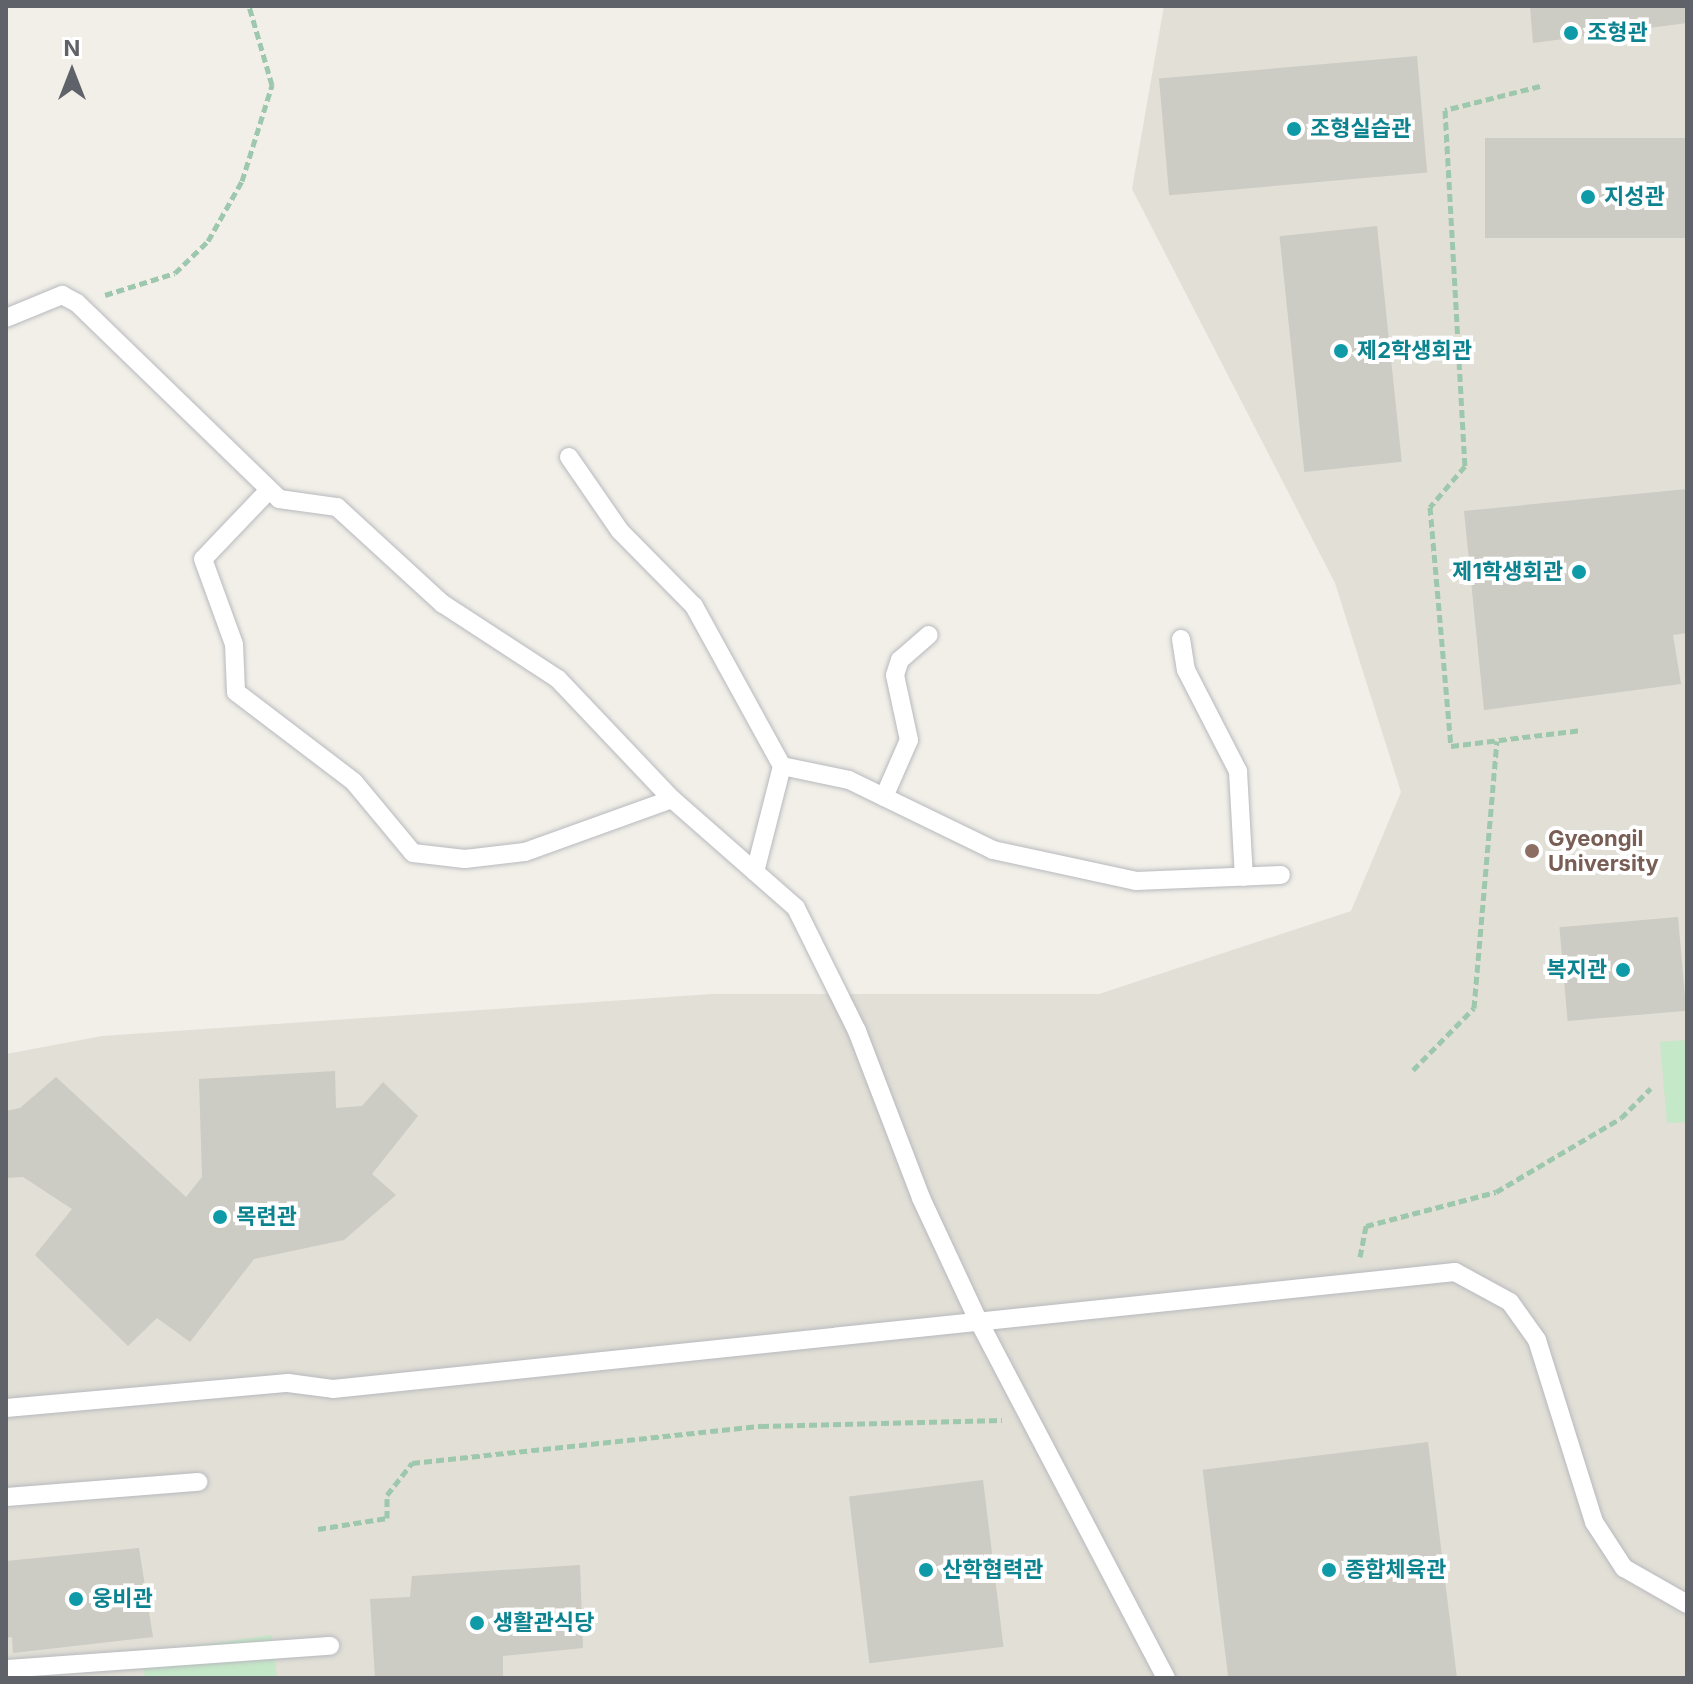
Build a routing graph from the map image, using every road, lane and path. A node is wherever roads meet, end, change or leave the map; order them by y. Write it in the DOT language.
graph roads {
  1 [pos="249,6"];
  2 [pos="1540,86"];
  3 [pos="77,303"];
  4 [pos="6,318"];
  5 [pos="569,457"];
  6 [pos="269,490"];
  7 [pos="929,635"];
  8 [pos="1181,639"];
  9 [pos="1582,730"];
  10 [pos="1497,740"];
  11 [pos="782,766"];
  12 [pos="884,797"];
  13 [pos="672,799"];
  14 [pos="755,872"];
  15 [pos="1281,875"];
  16 [pos="1244,877"];
  17 [pos="1413,1070"];
  18 [pos="1651,1088"];
  19 [pos="1364,1281"];
  20 [pos="977,1318"];
  21 [pos="6,1408"];
  22 [pos="1031,1420"];
  23 [pos="198,1482"];
  24 [pos="6,1497"];
  25 [pos="318,1529"];
  26 [pos="1687,1604"];
  27 [pos="330,1646"];
  28 [pos="6,1669"];
  29 [pos="1166,1678"];
  1 -- 3 [label="path"];
  2 -- 10 [label="path"];
  3 -- 4 [label="lane"];
  3 -- 6 [label="lane"];
  5 -- 11 [label="lane"];
  6 -- 13 [label="lane"];
  6 -- 13 [label="lane"];
  7 -- 12 [label="lane"];
  8 -- 16 [label="lane"];
  9 -- 10 [label="path"];
  10 -- 17 [label="path"];
  11 -- 12 [label="lane"];
  11 -- 14 [label="lane"];
  12 -- 16 [label="lane"];
  13 -- 14 [label="lane"];
  14 -- 20 [label="lane"];
  15 -- 16 [label="lane"];
  18 -- 19 [label="path"];
  19 -- 20 [label="lane"];
  19 -- 26 [label="lane"];
  20 -- 21 [label="lane"];
  20 -- 22 [label="lane"];
  22 -- 25 [label="path"];
  22 -- 29 [label="lane"];
  23 -- 24 [label="lane"];
  27 -- 28 [label="lane"];
}
